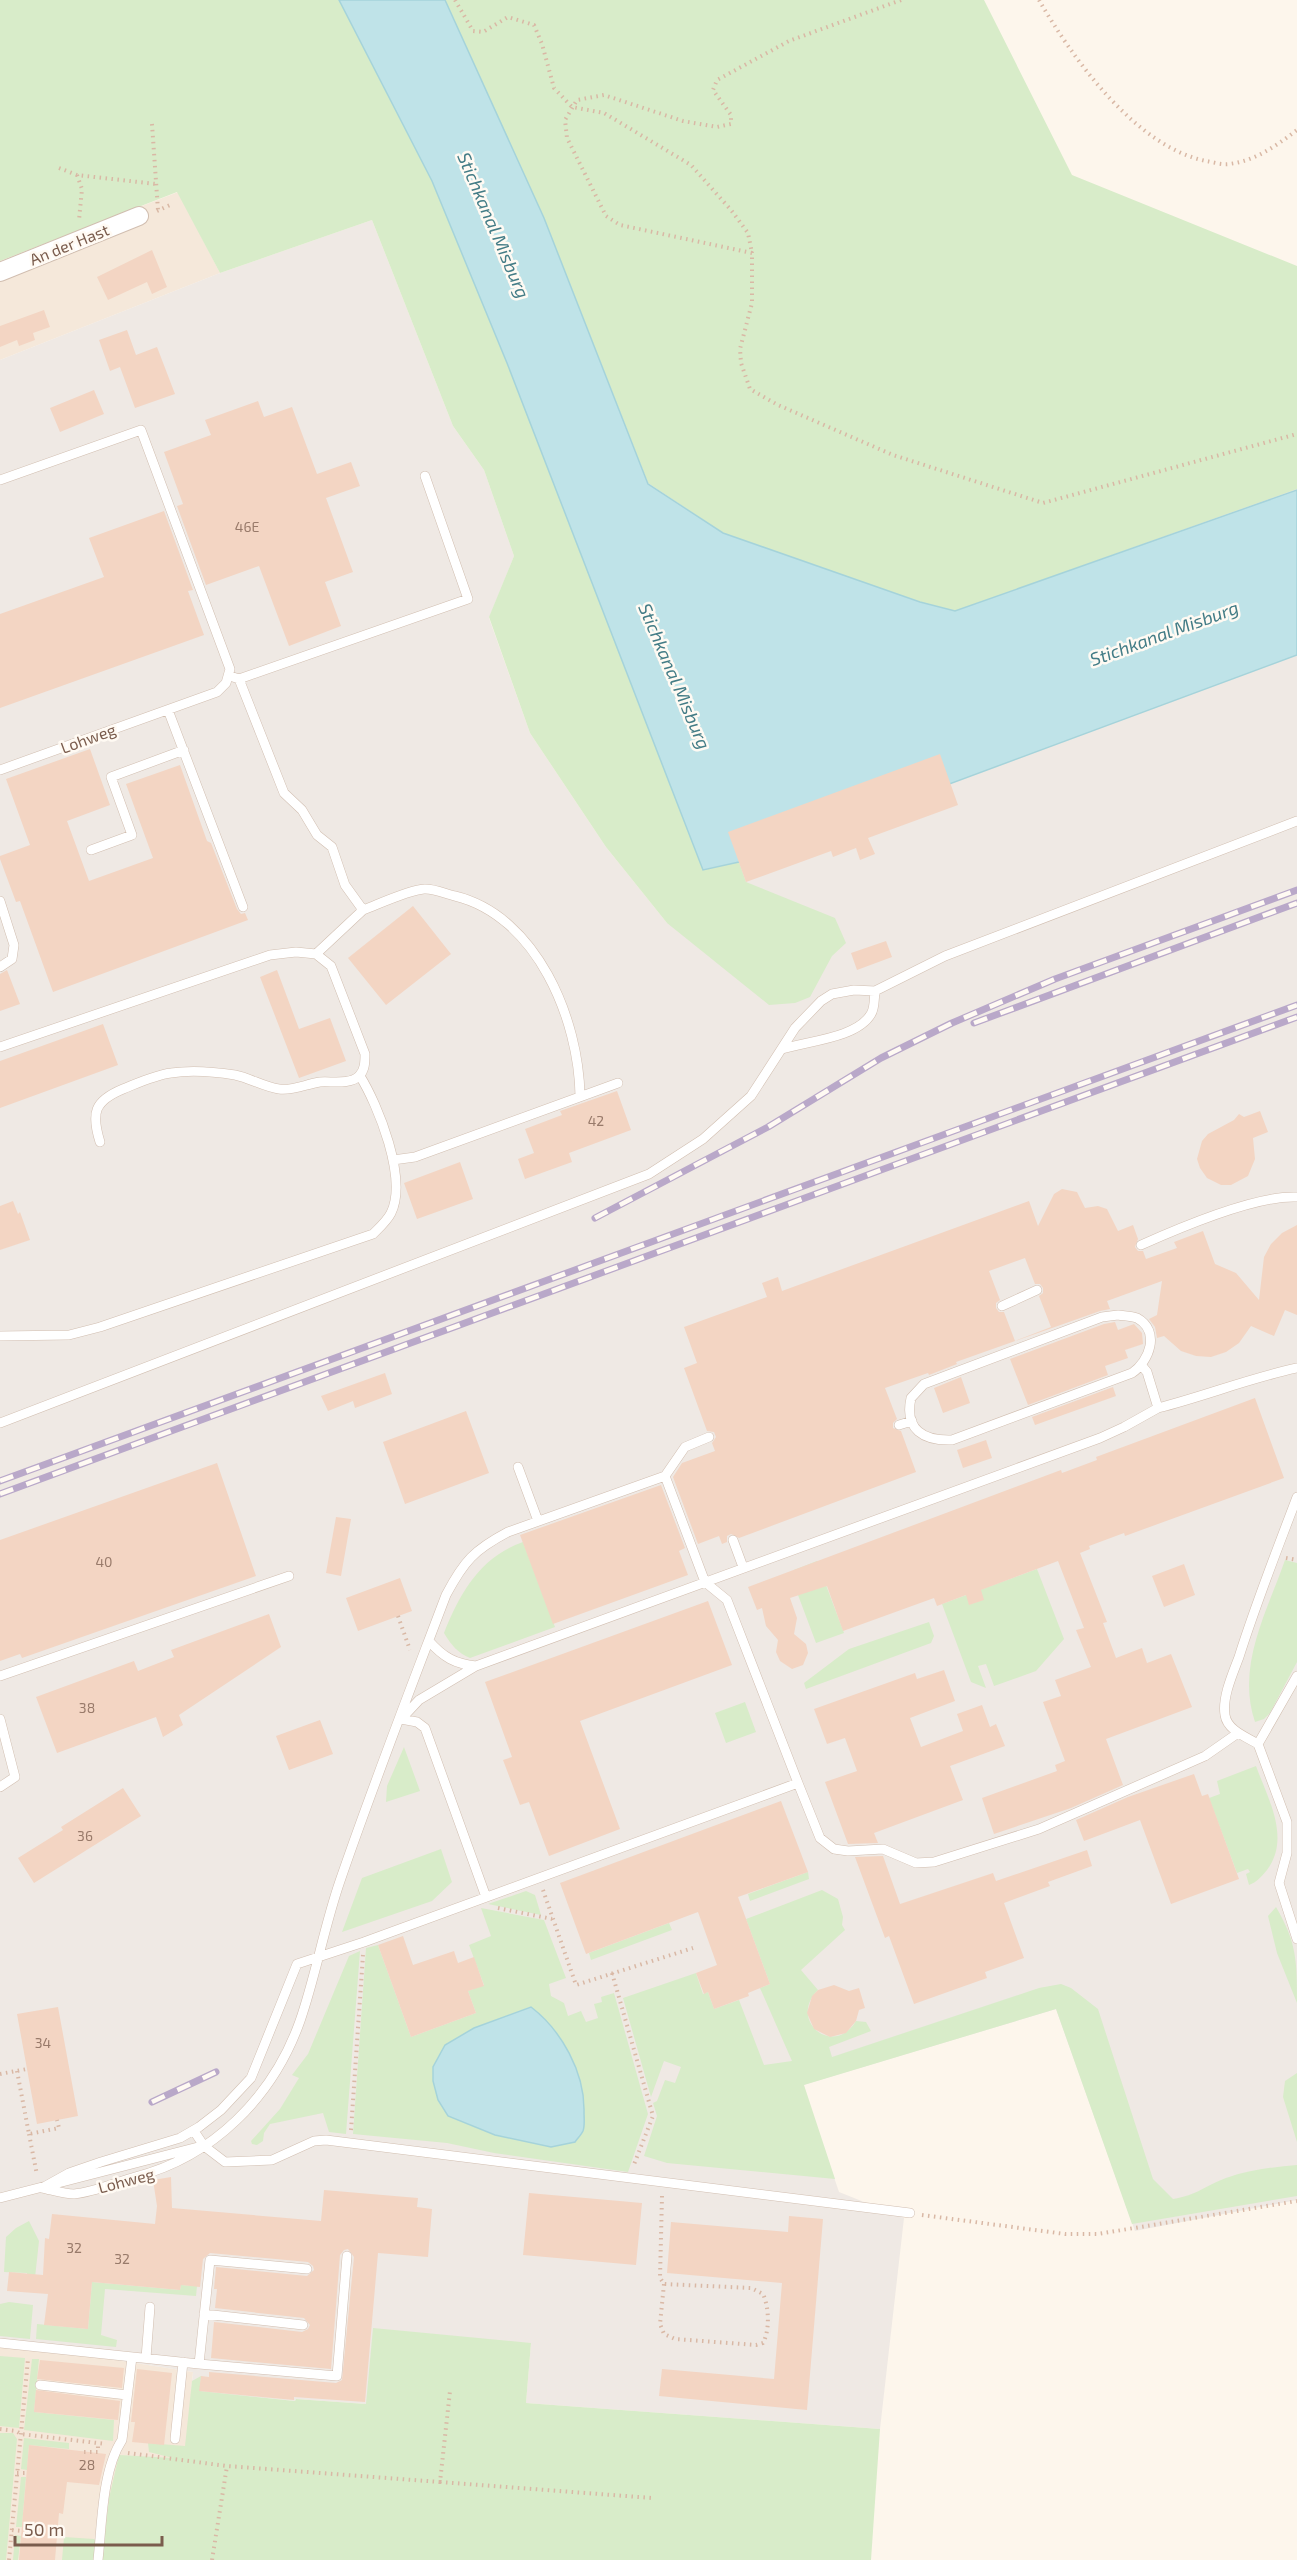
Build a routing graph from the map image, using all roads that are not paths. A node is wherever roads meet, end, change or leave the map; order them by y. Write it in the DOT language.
graph roads {
  1 [pos="139,216"];
  2 [pos="0,272"];
  3 [pos="425,476"];
  4 [pos="0,480"];
  5 [pos="235,678"];
  6 [pos="172,708"];
  7 [pos="184,750"];
  8 [pos="0,770"];
  9 [pos="1297,821"];
  10 [pos="91,850"];
  11 [pos="0,901"];
  12 [pos="243,906"];
  13 [pos="363,909"];
  14 [pos="316,954"];
  15 [pos="0,967"];
  16 [pos="875,992"];
  17 [pos="0,1047"];
  18 [pos="782,1049"];
  19 [pos="360,1076"];
  20 [pos="618,1083"];
  21 [pos="580,1096"];
  22 [pos="100,1142"];
  23 [pos="393,1160"];
  24 [pos="1297,1197"];
  25 [pos="1140,1245"];
  26 [pos="1037,1290"];
  27 [pos="1002,1306"];
  28 [pos="0,1336"];
  29 [pos="1142,1366"];
  30 [pos="1297,1368"];
  31 [pos="1158,1408"];
  32 [pos="912,1420"];
  33 [pos="0,1423"];
  34 [pos="899,1425"];
  35 [pos="709,1437"];
  36 [pos="519,1467"];
  37 [pos="665,1476"];
  38 [pos="1297,1497"];
  39 [pos="538,1521"];
  40 [pos="733,1540"];
  41 [pos="743,1568"];
  42 [pos="289,1576"];
  43 [pos="705,1582"];
  44 [pos="429,1641"];
  45 [pos="476,1666"];
  46 [pos="0,1676"];
  47 [pos="1297,1676"];
  48 [pos="0,1719"];
  49 [pos="401,1719"];
  50 [pos="1238,1733"];
  51 [pos="1258,1744"];
  52 [pos="798,1783"];
  53 [pos="0,1787"];
  54 [pos="1297,1837"];
  55 [pos="1287,1842"];
  56 [pos="486,1898"];
  57 [pos="1297,1939"];
  58 [pos="318,1958"];
  59 [pos="194,2131"];
  60 [pos="204,2146"];
  61 [pos="41,2189"];
  62 [pos="0,2198"];
  63 [pos="910,2213"];
  64 [pos="347,2256"];
  65 [pos="307,2268"];
  66 [pos="150,2307"];
  67 [pos="204,2314"];
  68 [pos="303,2325"];
  69 [pos="0,2343"];
  70 [pos="132,2357"];
  71 [pos="146,2358"];
  72 [pos="183,2362"];
  73 [pos="199,2364"];
  74 [pos="40,2385"];
  75 [pos="127,2395"];
  76 [pos="175,2439"];
  77 [pos="98,2560"];
  1 -- 2 [label="street, An der Hast"];
  3 -- 5 [label="lane"];
  4 -- 5 [label="lane"];
  5 -- 6 [label="lane, Lohweg"];
  5 -- 13 [label="lane"];
  6 -- 7 [label="lane"];
  6 -- 8 [label="lane, Lohweg"];
  7 -- 10 [label="lane"];
  7 -- 12 [label="lane"];
  9 -- 16 [label="lane"];
  11 -- 15 [label="lane"];
  13 -- 14 [label="lane"];
  13 -- 21 [label="lane"];
  14 -- 17 [label="lane"];
  14 -- 19 [label="lane"];
  16 -- 18 [label="lane"];
  16 -- 18 [label="lane"];
  18 -- 33 [label="lane"];
  19 -- 22 [label="lane"];
  19 -- 23 [label="lane"];
  20 -- 21 [label="lane"];
  21 -- 23 [label="lane"];
  23 -- 28 [label="lane"];
  24 -- 25 [label="lane"];
  26 -- 27 [label="lane"];
  29 -- 31 [label="lane"];
  29 -- 32 [label="lane"];
  29 -- 32 [label="lane"];
  30 -- 31 [label="lane"];
  31 -- 41 [label="lane"];
  32 -- 34 [label="lane"];
  35 -- 37 [label="lane"];
  36 -- 39 [label="lane"];
  37 -- 39 [label="lane"];
  37 -- 43 [label="lane"];
  38 -- 50 [label="lane"];
  39 -- 44 [label="lane"];
  40 -- 41 [label="lane"];
  41 -- 43 [label="lane"];
  42 -- 46 [label="lane"];
  43 -- 45 [label="lane"];
  43 -- 52 [label="lane"];
  44 -- 45 [label="lane"];
  44 -- 49 [label="lane"];
  45 -- 49 [label="lane"];
  47 -- 51 [label="lane"];
  48 -- 53 [label="lane"];
  49 -- 56 [label="lane"];
  49 -- 58 [label="lane"];
  50 -- 51 [label="lane"];
  50 -- 52 [label="lane"];
  51 -- 55 [label="lane"];
  52 -- 56 [label="lane"];
  54 -- 55 [label="lane"];
  55 -- 57 [label="lane"];
  56 -- 58 [label="lane"];
  58 -- 59 [label="lane"];
  58 -- 60 [label="lane"];
  59 -- 60 [label="lane"];
  59 -- 61 [label="lane"];
  60 -- 61 [label="lane, Lohweg"];
  60 -- 61 [label="lane, Lohweg"];
  60 -- 63 [label="lane"];
  61 -- 62 [label="lane, Lohweg"];
  64 -- 73 [label="lane"];
  65 -- 67 [label="lane"];
  66 -- 71 [label="lane"];
  67 -- 68 [label="lane"];
  67 -- 73 [label="lane"];
  69 -- 70 [label="lane"];
  70 -- 71 [label="lane"];
  70 -- 75 [label="lane"];
  71 -- 72 [label="lane"];
  72 -- 73 [label="lane"];
  72 -- 76 [label="lane"];
  74 -- 75 [label="lane"];
  75 -- 77 [label="lane"];
}
